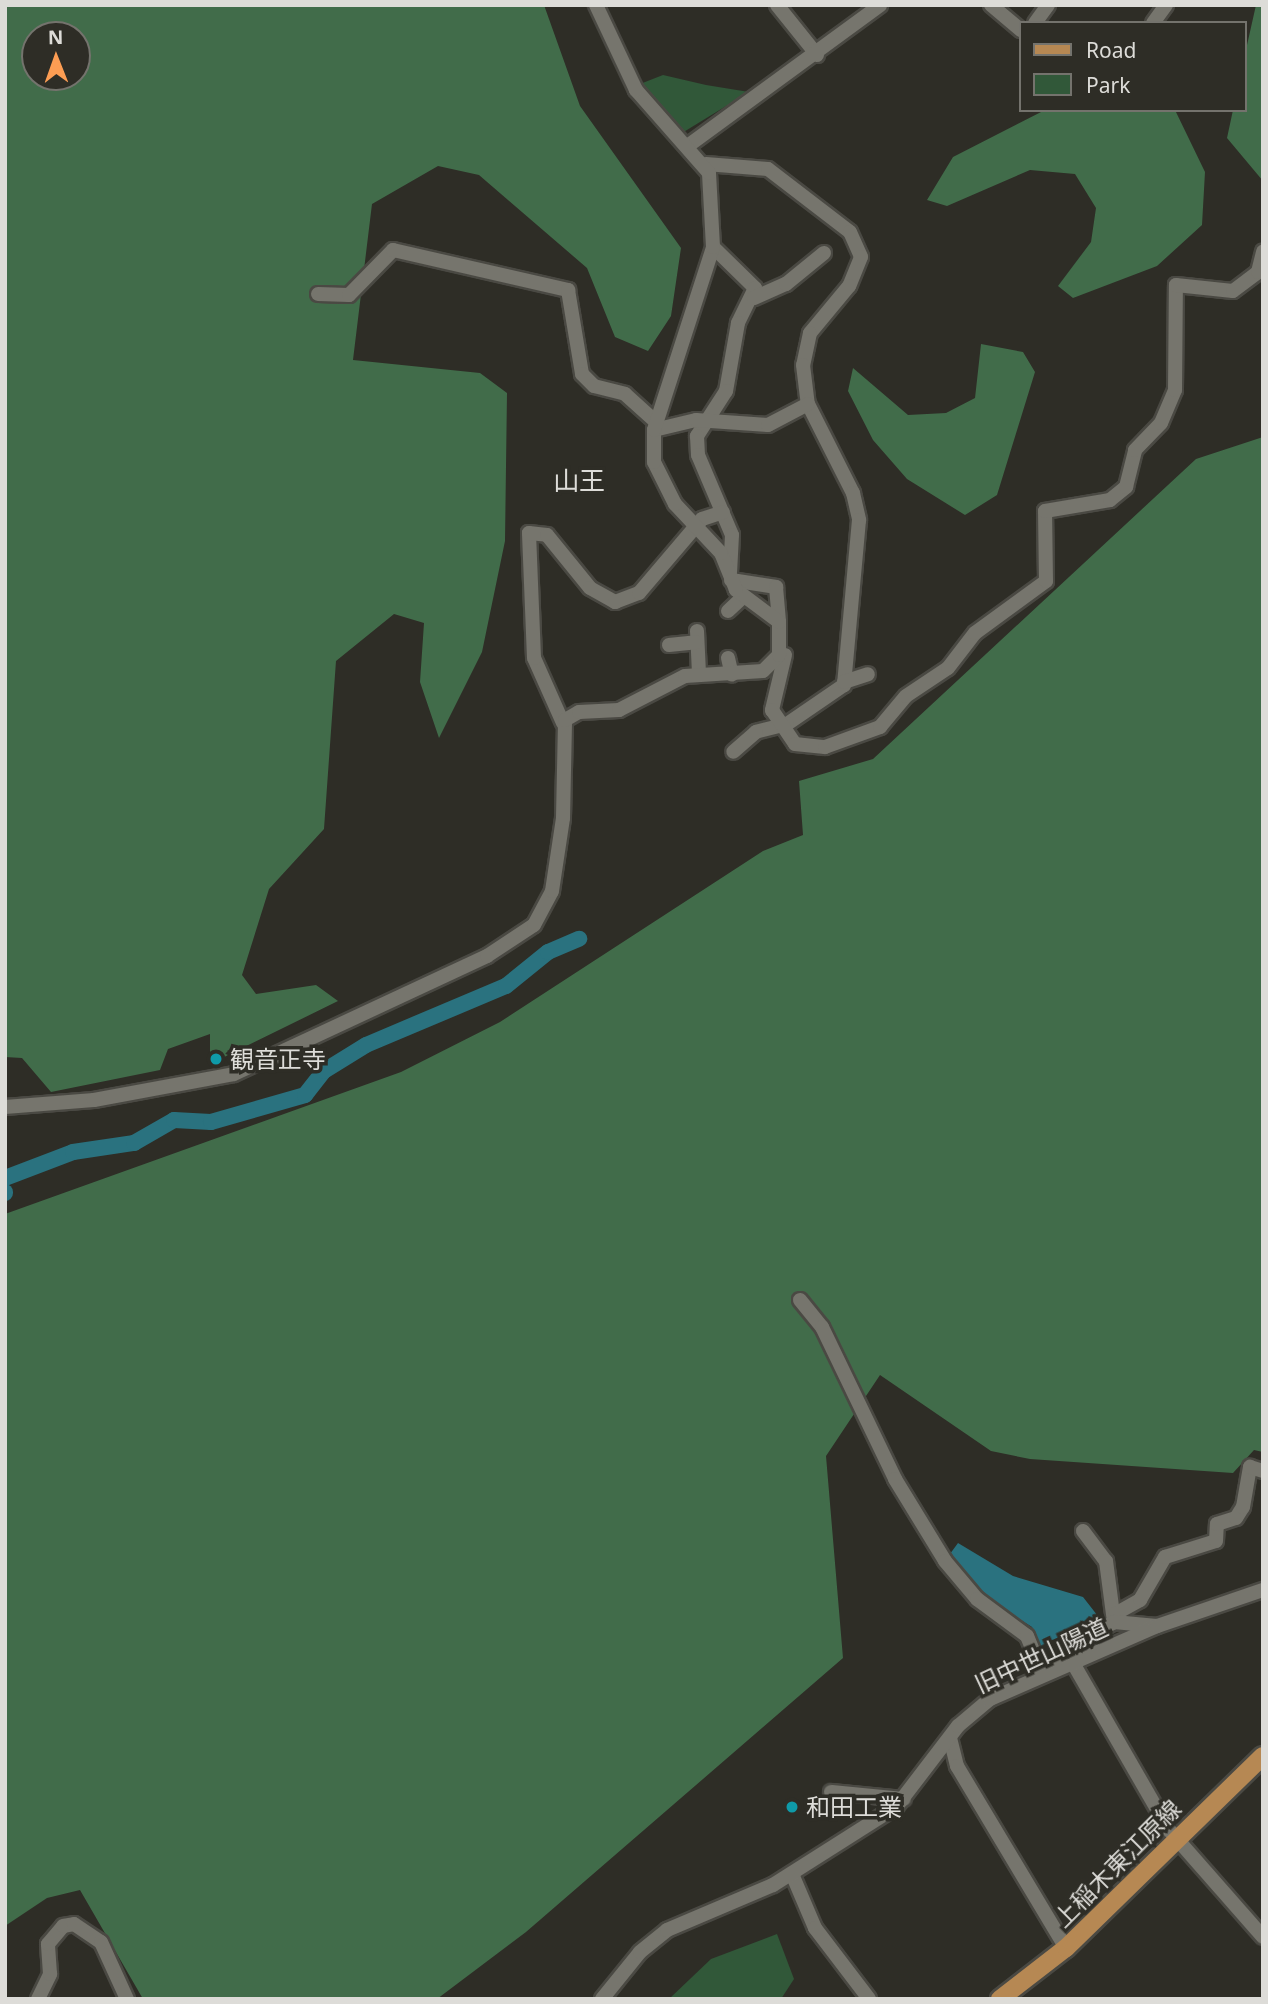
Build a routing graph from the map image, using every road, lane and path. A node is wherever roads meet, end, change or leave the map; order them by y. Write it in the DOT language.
graph roads {
  1 [pos="596,5"];
  2 [pos="776,5"];
  3 [pos="880,5"];
  4 [pos="991,5"];
  5 [pos="1048,5"];
  6 [pos="1166,5"];
  7 [pos="1036,21"];
  8 [pos="1154,21"];
  9 [pos="1020,29"];
  10 [pos="817,55"];
  11 [pos="689,145"];
  12 [pos="706,164"];
  13 [pos="713,247"];
  14 [pos="1263,252"];
  15 [pos="824,253"];
  16 [pos="318,294"];
  17 [pos="754,298"];
  18 [pos="808,404"];
  19 [pos="704,422"];
  20 [pos="655,426"];
  21 [pos="715,492"];
  22 [pos="732,493"];
  23 [pos="723,512"];
  24 [pos="698,527"];
  25 [pos="730,577"];
  26 [pos="743,597"];
  27 [pos="728,611"];
  28 [pos="781,626"];
  29 [pos="669,645"];
  30 [pos="728,658"];
  31 [pos="699,674"];
  32 [pos="868,674"];
  33 [pos="732,675"];
  34 [pos="844,682"];
  35 [pos="563,723"];
  36 [pos="779,727"];
  37 [pos="733,752"];
  38 [pos="5,1107"];
  39 [pos="800,1300"];
  40 [pos="1263,1471"];
  41 [pos="1083,1531"];
  42 [pos="1263,1590"];
  43 [pos="1114,1618"];
  44 [pos="1157,1626"];
  45 [pos="1099,1632"];
  46 [pos="1033,1656"];
  47 [pos="1077,1661"];
  48 [pos="1044,1675"];
  49 [pos="950,1738"];
  50 [pos="1263,1756"];
  51 [pos="831,1792"];
  52 [pos="905,1799"];
  53 [pos="1176,1840"];
  54 [pos="792,1874"];
  55 [pos="1263,1937"];
  56 [pos="1066,1948"];
  57 [pos="31,1983"];
  58 [pos="38,1998"];
  59 [pos="127,1999"];
  60 [pos="602,1999"];
  61 [pos="869,1999"];
  62 [pos="1000,1999"];
  1 -- 11 [label="street"];
  2 -- 10 [label="street"];
  3 -- 10 [label="street"];
  4 -- 9 [label="street"];
  5 -- 7 [label="street"];
  6 -- 8 [label="street"];
  10 -- 11 [label="street"];
  11 -- 12 [label="street"];
  12 -- 13 [label="street"];
  12 -- 18 [label="street"];
  13 -- 17 [label="street"];
  13 -- 20 [label="street"];
  14 -- 36 [label="street"];
  15 -- 17 [label="street"];
  16 -- 20 [label="street"];
  17 -- 19 [label="street"];
  18 -- 19 [label="street"];
  18 -- 34 [label="street"];
  19 -- 20 [label="street"];
  19 -- 21 [label="street"];
  20 -- 24 [label="street"];
  21 -- 22 [label="street"];
  21 -- 23 [label="street"];
  23 -- 24 [label="street"];
  23 -- 25 [label="street"];
  24 -- 25 [label="street"];
  24 -- 35 [label="street"];
  25 -- 26 [label="street"];
  25 -- 28 [label="street"];
  26 -- 27 [label="street"];
  26 -- 28 [label="street"];
  28 -- 33 [label="street"];
  28 -- 36 [label="street"];
  29 -- 31 [label="street"];
  30 -- 33 [label="street"];
  31 -- 33 [label="street"];
  31 -- 35 [label="street"];
  32 -- 34 [label="street"];
  34 -- 36 [label="street"];
  35 -- 38 [label="street"];
  36 -- 37 [label="street"];
  39 -- 46 [label="street"];
  40 -- 43 [label="street"];
  41 -- 43 [label="street"];
  42 -- 44 [label="street, 旧中世山陽道"];
  43 -- 44 [label="street"];
  43 -- 45 [label="street"];
  44 -- 47 [label="street, 旧中世山陽道"];
  45 -- 46 [label="street"];
  45 -- 47 [label="street"];
  46 -- 48 [label="street"];
  47 -- 48 [label="street, 旧中世山陽道"];
  47 -- 53 [label="street"];
  48 -- 49 [label="street, 旧中世山陽道"];
  49 -- 52 [label="street, 旧中世山陽道"];
  49 -- 56 [label="street"];
  50 -- 53 [label="main road, 上稲木東江原線"];
  51 -- 52 [label="street"];
  52 -- 54 [label="street, 旧中世山陽道"];
  53 -- 55 [label="street"];
  53 -- 56 [label="main road, 上稲木東江原線"];
  54 -- 60 [label="street, 旧中世山陽道"];
  54 -- 61 [label="street"];
  56 -- 62 [label="main road, 上稲木東江原線"];
  57 -- 58 [label="street"];
  58 -- 59 [label="street"];
}
